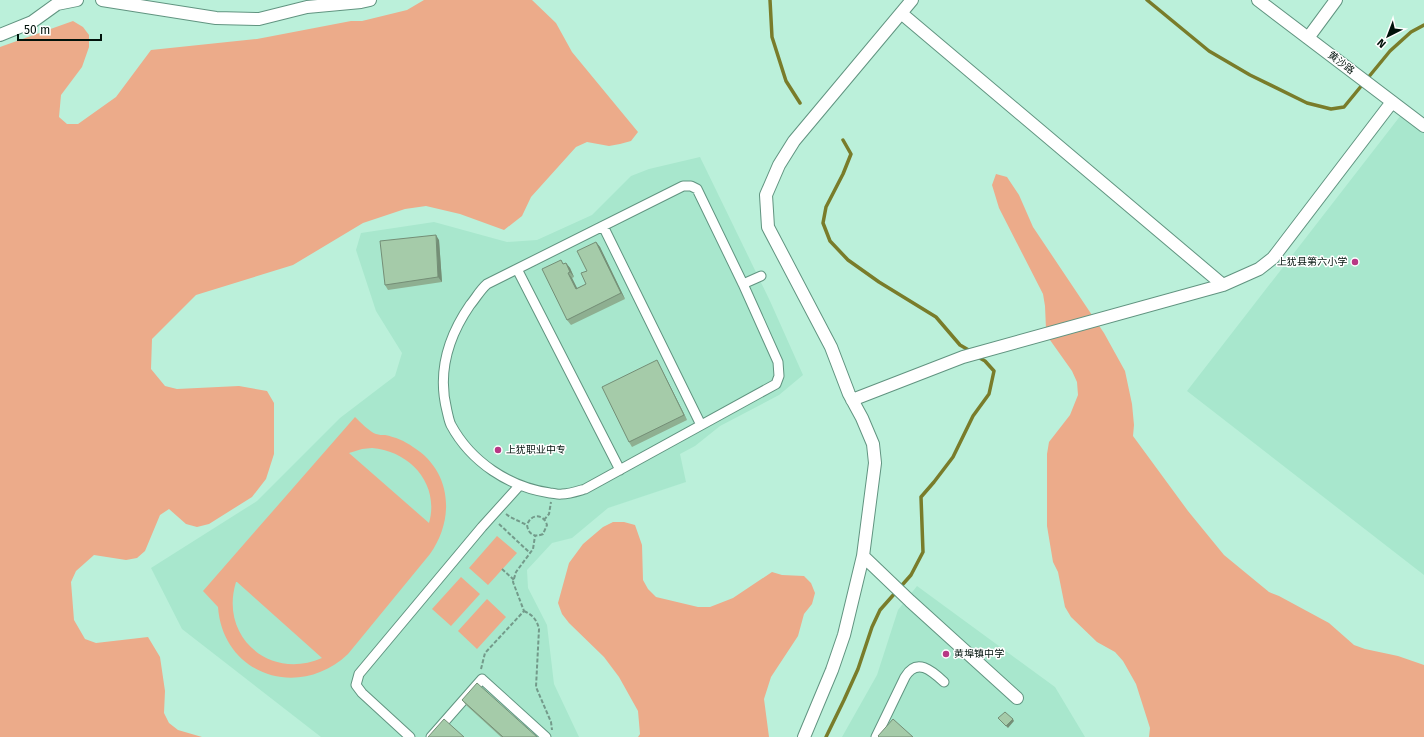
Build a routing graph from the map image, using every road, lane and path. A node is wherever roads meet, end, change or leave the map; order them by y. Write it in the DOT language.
graph roads {
  1 [pos="77,0"];
  2 [pos="102,0"];
  3 [pos="370,0"];
  4 [pos="912,0"];
  5 [pos="1258,0"];
  6 [pos="1336,0"];
  7 [pos="901,13"];
  8 [pos="0,35"];
  9 [pos="1308,38"];
  10 [pos="1392,102"];
  11 [pos="1424,126"];
  12 [pos="603,226"];
  13 [pos="518,269"];
  14 [pos="761,276"];
  15 [pos="743,284"];
  16 [pos="1223,285"];
  17 [pos="852,400"];
  18 [pos="701,425"];
  19 [pos="620,470"];
  20 [pos="519,486"];
  21 [pos="551,501"];
  22 [pos="506,514"];
  23 [pos="544,520"];
  24 [pos="498,524"];
  25 [pos="527,525"];
  26 [pos="535,536"];
  27 [pos="530,554"];
  28 [pos="863,556"];
  29 [pos="502,569"];
  30 [pos="514,580"];
  31 [pos="524,610"];
  32 [pos="481,669"];
  33 [pos="944,682"];
  34 [pos="1017,698"];
  35 [pos="549,735"];
  36 [pos="410,737"];
  37 [pos="431,737"];
  38 [pos="804,737"];
  39 [pos="876,737"];
  1 -- 8 [label="street"];
  2 -- 3 [label="street"];
  4 -- 7 [label="street"];
  5 -- 9 [label="street, 黄沙路"];
  6 -- 9 [label="street"];
  7 -- 16 [label="street"];
  7 -- 17 [label="street"];
  9 -- 10 [label="street, 黄沙路"];
  10 -- 11 [label="street, 黄沙路"];
  10 -- 16 [label="street"];
  12 -- 13 [label="street"];
  12 -- 15 [label="street"];
  12 -- 18 [label="street"];
  13 -- 19 [label="street"];
  13 -- 20 [label="street"];
  14 -- 15 [label="street"];
  15 -- 18 [label="street"];
  16 -- 17 [label="street"];
  17 -- 28 [label="street"];
  18 -- 19 [label="street"];
  19 -- 20 [label="street"];
  20 -- 36 [label="street"];
  21 -- 23 [label="path"];
  22 -- 25 [label="path"];
  23 -- 25 [label="path"];
  23 -- 26 [label="path"];
  24 -- 27 [label="path"];
  25 -- 26 [label="path"];
  26 -- 27 [label="path"];
  27 -- 30 [label="path"];
  28 -- 34 [label="street"];
  28 -- 38 [label="street"];
  29 -- 30 [label="path"];
  30 -- 31 [label="path"];
  31 -- 32 [label="path"];
  31 -- 35 [label="path"];
  33 -- 39 [label="street"];
  35 -- 37 [label="street"];
}
